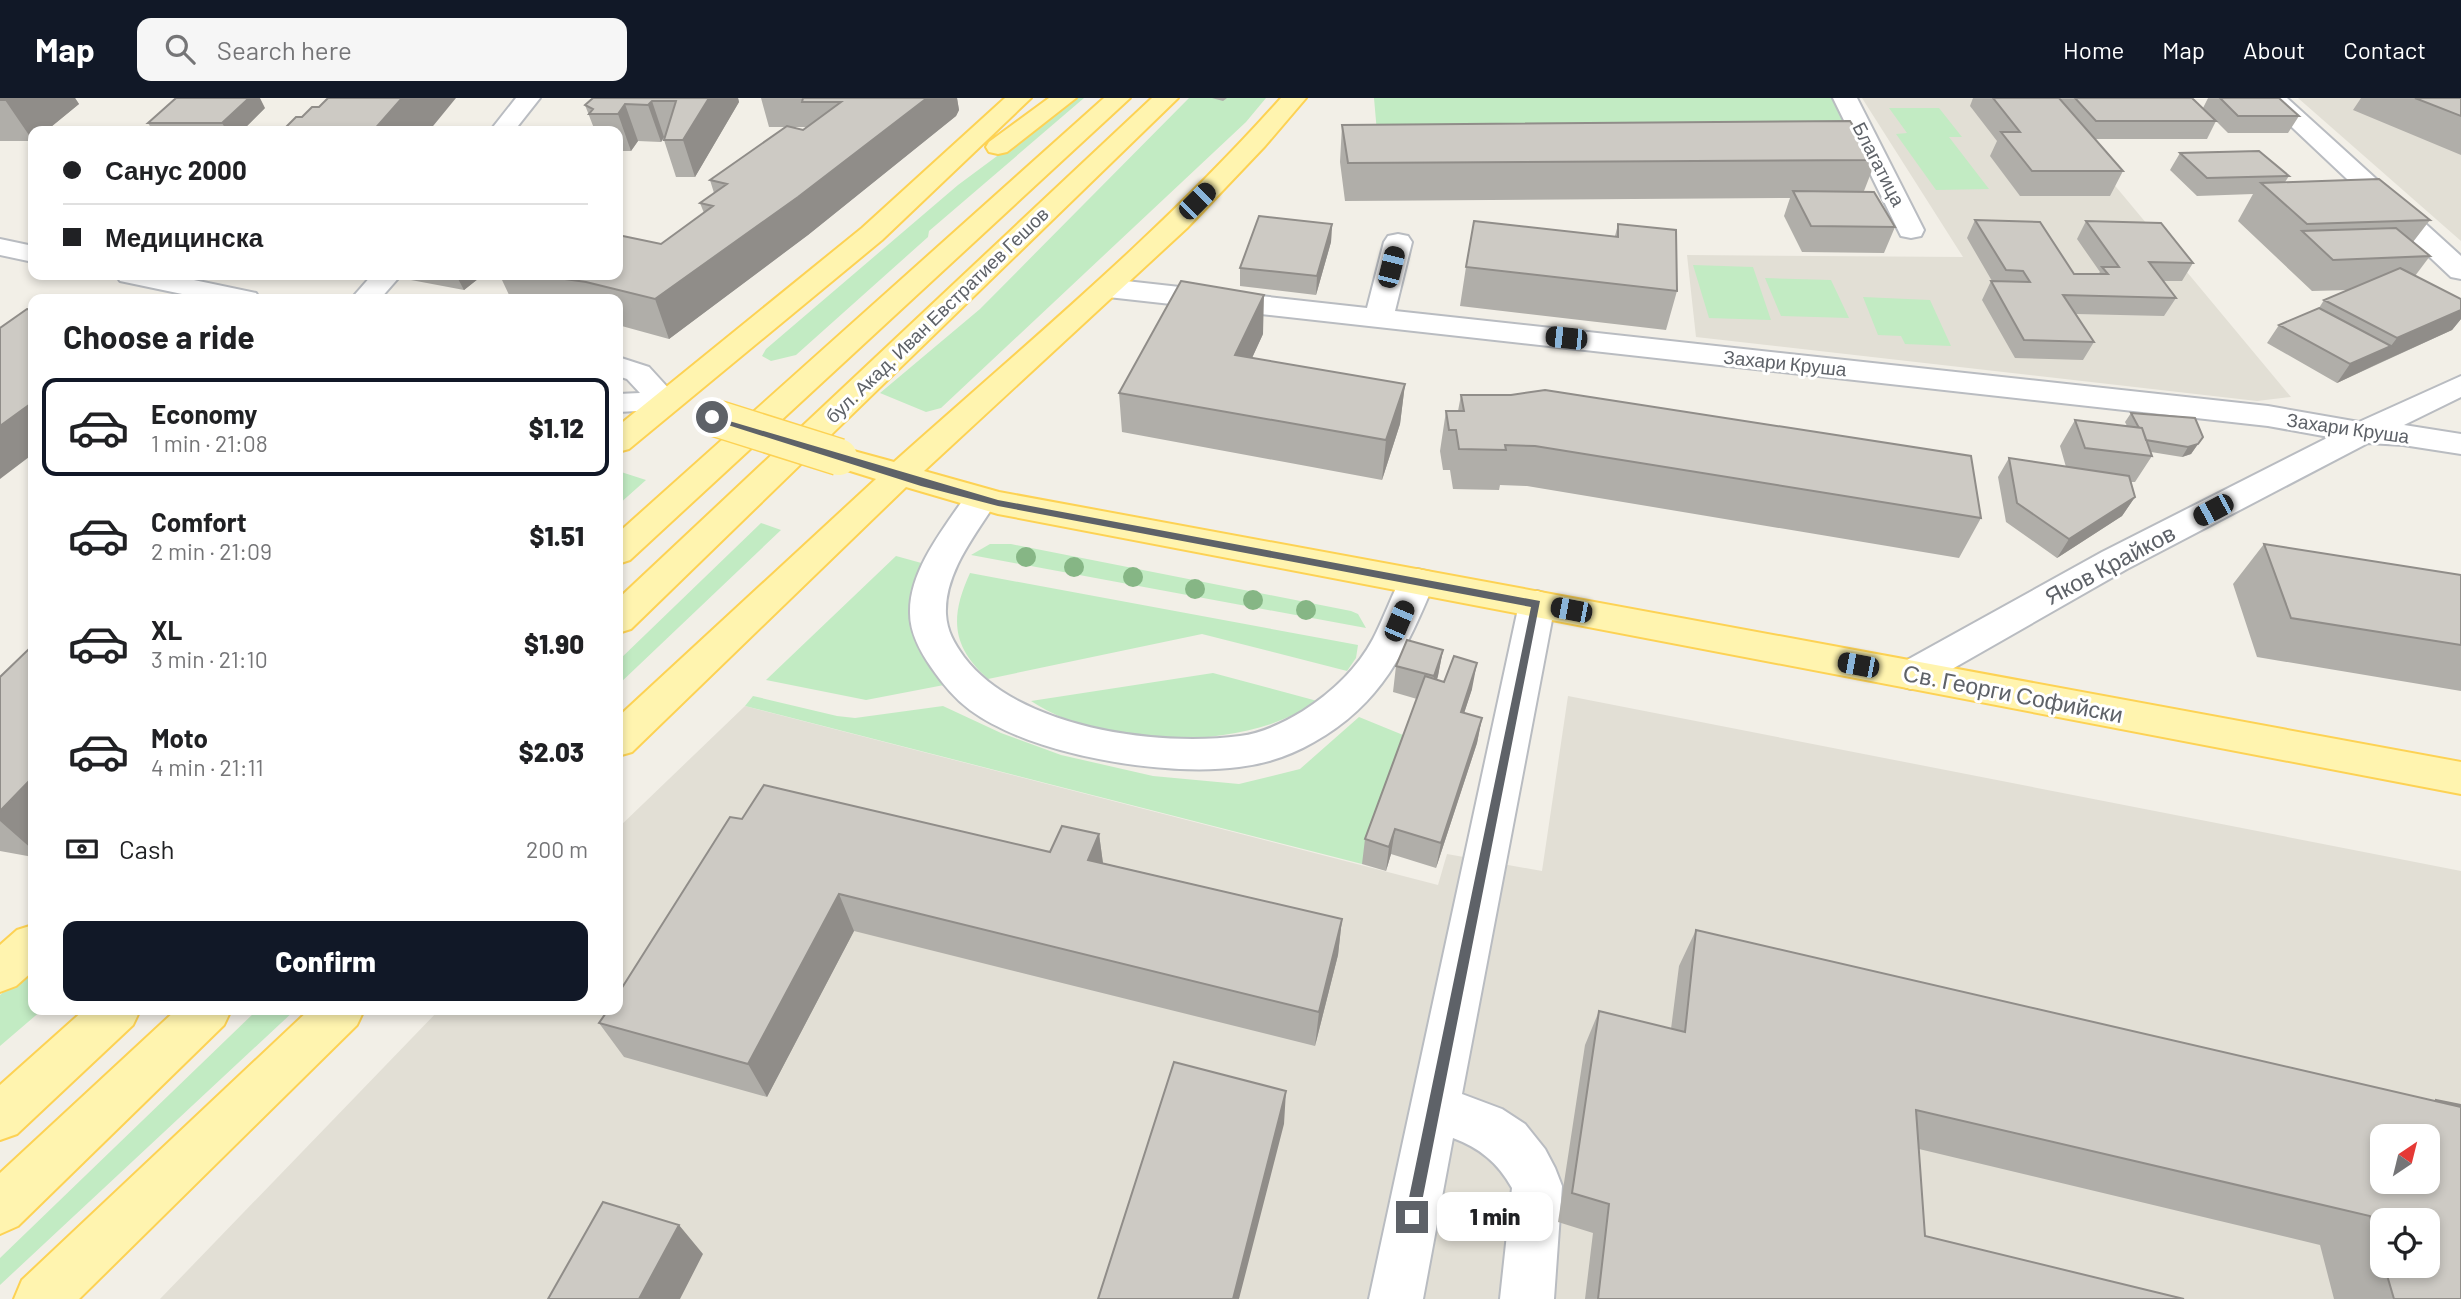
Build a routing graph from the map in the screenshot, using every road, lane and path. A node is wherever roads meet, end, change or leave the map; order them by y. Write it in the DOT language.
graph roads {
  1 [pos="528,98"];
  2 [pos="1019,98"];
  3 [pos="1064,98"];
  4 [pos="1118,98"];
  5 [pos="1166,98"];
  6 [pos="1294,98"];
  7 [pos="1845,98"];
  8 [pos="2273,98"];
  9 [pos="506,126"];
  10 [pos="1842,145"];
  11 [pos="1870,145"];
  12 [pos="1912,230"];
  13 [pos="872,234"];
  14 [pos="1398,242"];
  15 [pos="0,247"];
  16 [pos="28,253"];
  17 [pos="2461,271"];
  18 [pos="154,280"];
  19 [pos="382,280"];
  20 [pos="1108,288"];
  21 [pos="222,294"];
  22 [pos="370,294"];
  23 [pos="1379,318"];
  24 [pos="623,368"];
  25 [pos="2461,385"];
  26 [pos="665,402"];
  27 [pos="623,403"];
  28 [pos="2362,433"];
  29 [pos="623,438"];
  30 [pos="2461,444"];
  31 [pos="899,475"];
  32 [pos="981,499"];
  33 [pos="623,547"];
  34 [pos="1417,581"];
  35 [pos="1536,604"];
  36 [pos="623,615"];
  37 [pos="1911,675"];
  38 [pos="623,736"];
  39 [pos="2461,778"];
  40 [pos="28,948"];
  41 [pos="0,972"];
  42 [pos="111,1015"];
  43 [pos="203,1015"];
  44 [pos="336,1015"];
  45 [pos="1434,1108"];
  46 [pos="0,1116"];
  47 [pos="0,1208"];
  48 [pos="41,1299"];
  49 [pos="1396,1299"];
  50 [pos="1527,1299"];
  1 -- 9 [label="street"];
  2 -- 13 [label="main road"];
  3 -- 13 [label="main road"];
  4 -- 33 [label="main road, бул. Акад. Иван Евстратиев Гешов"];
  5 -- 36 [label="main road, бул. Акад. Иван Евстратиев Гешов"];
  6 -- 20 [label="main road"];
  7 -- 11 [label="street, Благатица"];
  8 -- 17 [label="street"];
  10 -- 11 [label="street"];
  11 -- 12 [label="street, Благатица"];
  13 -- 26 [label="main road"];
  14 -- 23 [label="street"];
  15 -- 16 [label="street"];
  18 -- 21 [label="street"];
  19 -- 22 [label="street"];
  20 -- 23 [label="street, Захари Круша"];
  20 -- 31 [label="main road"];
  23 -- 28 [label="street, Захари Круша"];
  24 -- 26 [label="street"];
  25 -- 28 [label="street, Яков Крайков"];
  26 -- 27 [label="street"];
  26 -- 29 [label="main road"];
  26 -- 31 [label="main road, Св. Георги Софийски, bridge"];
  28 -- 30 [label="street, Захари Круша"];
  28 -- 37 [label="street, Яков Крайков"];
  31 -- 32 [label="main road, Св. Георги Софийски"];
  31 -- 38 [label="main road"];
  32 -- 34 [label="main road, Св. Георги Софийски"];
  32 -- 34 [label="street"];
  34 -- 35 [label="main road, Св. Георги Софийски"];
  35 -- 37 [label="main road, Св. Георги Софийски"];
  35 -- 45 [label="street"];
  37 -- 39 [label="main road, Св. Георги Софийски"];
  40 -- 41 [label="main road"];
  42 -- 46 [label="main road"];
  43 -- 47 [label="main road"];
  44 -- 48 [label="main road"];
  45 -- 49 [label="street"];
  45 -- 50 [label="street"];
}
